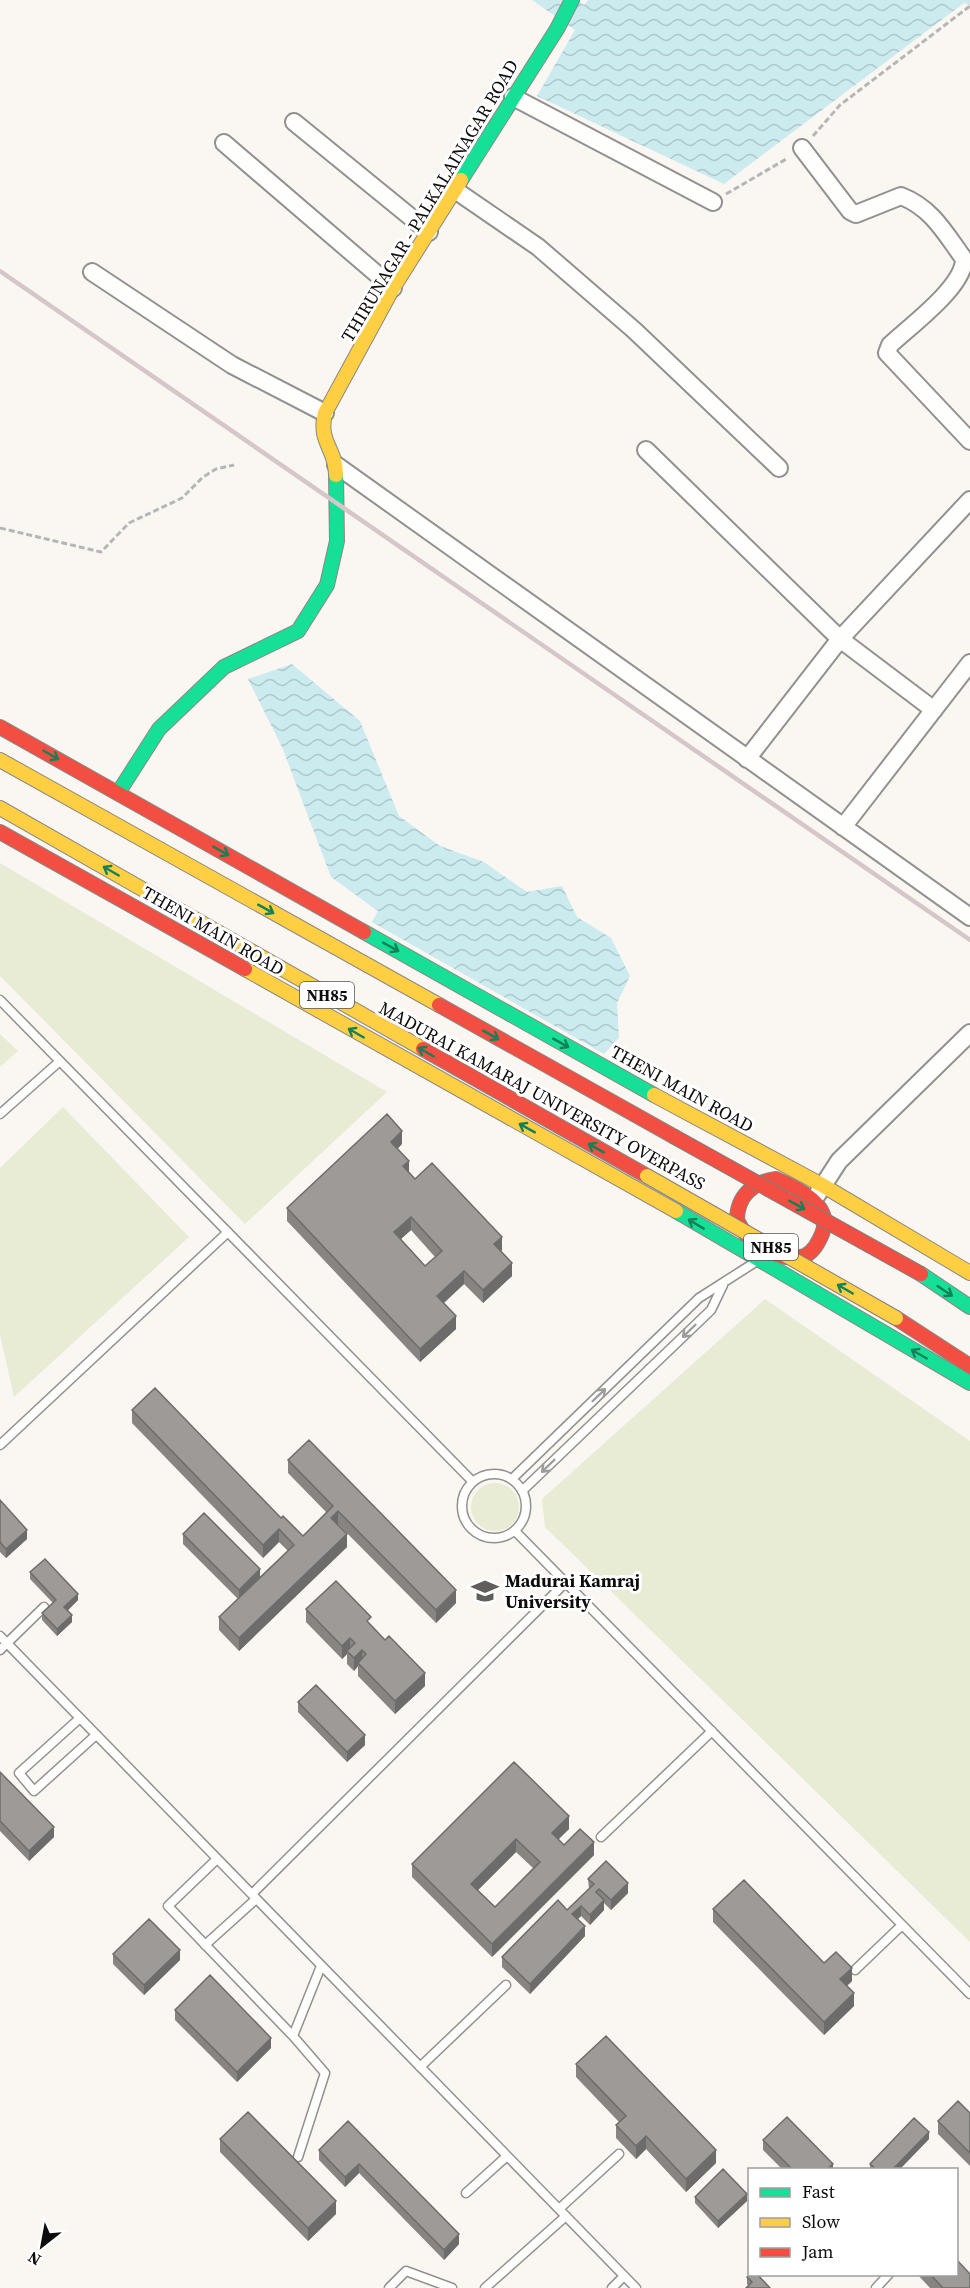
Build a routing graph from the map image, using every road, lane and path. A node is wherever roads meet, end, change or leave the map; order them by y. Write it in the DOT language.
graph roads {
  1 [pos="572,0"];
  2 [pos="970,6"];
  3 [pos="513,97"];
  4 [pos="294,122"];
  5 [pos="224,143"];
  6 [pos="802,148"];
  7 [pos="455,190"];
  8 [pos="713,202"];
  9 [pos="429,232"];
  10 [pos="92,272"];
  11 [pos="393,288"];
  12 [pos="325,413"];
  13 [pos="970,441"];
  14 [pos="646,450"];
  15 [pos="234,465"];
  16 [pos="336,465"];
  17 [pos="779,468"];
  18 [pos="970,500"];
  19 [pos="0,528"];
  20 [pos="840,639"];
  21 [pos="970,663"];
  22 [pos="934,710"];
  23 [pos="6,730"];
  24 [pos="0,754"];
  25 [pos="747,759"];
  26 [pos="0,760"];
  27 [pos="118,793"];
  28 [pos="4,810"];
  29 [pos="843,827"];
  30 [pos="0,832"];
  31 [pos="970,917"];
  32 [pos="0,1000"];
  33 [pos="970,1033"];
  34 [pos="60,1061"];
  35 [pos="0,1114"];
  36 [pos="758,1151"];
  37 [pos="776,1179"];
  38 [pos="822,1185"];
  39 [pos="852,1202"];
  40 [pos="817,1203"];
  41 [pos="228,1232"];
  42 [pos="715,1235"];
  43 [pos="746,1235"];
  44 [pos="761,1254"];
  45 [pos="787,1257"];
  46 [pos="970,1273"];
  47 [pos="723,1285"];
  48 [pos="806,1288"];
  49 [pos="970,1307"];
  50 [pos="970,1366"];
  51 [pos="970,1383"];
  52 [pos="0,1445"];
  53 [pos="512,1479"];
  54 [pos="472,1481"];
  55 [pos="522,1491"];
  56 [pos="515,1531"];
  57 [pos="566,1582"];
  58 [pos="44,1607"];
  59 [pos="0,1636"];
  60 [pos="3,1647"];
  61 [pos="80,1718"];
  62 [pos="712,1731"];
  63 [pos="96,1736"];
  64 [pos="602,1838"];
  65 [pos="217,1859"];
  66 [pos="254,1897"];
  67 [pos="902,1925"];
  68 [pos="205,1945"];
  69 [pos="321,1966"];
  70 [pos="855,1970"];
  71 [pos="506,1985"];
  72 [pos="970,1994"];
  73 [pos="293,2036"];
  74 [pos="420,2067"];
  75 [pos="619,2154"];
  76 [pos="507,2156"];
  77 [pos="297,2157"];
  78 [pos="466,2193"];
  79 [pos="559,2209"];
  80 [pos="566,2216"];
  81 [pos="624,2276"];
  82 [pos="887,2276"];
  83 [pos="389,2288"];
  84 [pos="452,2288"];
  85 [pos="485,2288"];
  86 [pos="612,2288"];
  87 [pos="636,2288"];
  88 [pos="876,2288"];
  1 -- 3 [label="main road, THIRUNAGAR - PALKALAINAGAR ROAD"];
  2 -- 6 [label="path"];
  3 -- 7 [label="main road, THIRUNAGAR - PALKALAINAGAR ROAD"];
  3 -- 8 [label="street"];
  4 -- 9 [label="street"];
  5 -- 11 [label="street"];
  6 -- 8 [label="path"];
  6 -- 13 [label="street"];
  7 -- 9 [label="main road, THIRUNAGAR - PALKALAINAGAR ROAD"];
  7 -- 17 [label="street"];
  9 -- 11 [label="main road, THIRUNAGAR - PALKALAINAGAR ROAD"];
  10 -- 12 [label="street"];
  11 -- 12 [label="main road, THIRUNAGAR - PALKALAINAGAR ROAD"];
  12 -- 16 [label="main road"];
  14 -- 20 [label="street"];
  15 -- 19 [label="path"];
  16 -- 25 [label="street"];
  16 -- 27 [label="main road"];
  18 -- 20 [label="street"];
  20 -- 22 [label="street"];
  20 -- 25 [label="street"];
  21 -- 22 [label="street"];
  22 -- 29 [label="street"];
  23 -- 24 [label="main road"];
  23 -- 27 [label="main road, THENI MAIN ROAD, one-way"];
  25 -- 29 [label="street"];
  26 -- 49 [label="main road, MADURAI KAMARAJ UNIVERSITY OVERPASS / NH85, one-way, bridge"];
  27 -- 36 [label="main road, THENI MAIN ROAD, one-way"];
  50 -- 28 [label="main road, MADURAI KAMARAJ UNIVERSITY OVERPASS / NH85, one-way, bridge"];
  29 -- 31 [label="street"];
  42 -- 30 [label="main road, THENI MAIN ROAD / NH85, one-way"];
  32 -- 34 [label="lane"];
  33 -- 38 [label="street"];
  34 -- 35 [label="lane"];
  34 -- 41 [label="lane"];
  36 -- 37 [label="main road"];
  36 -- 38 [label="main road, THENI MAIN ROAD"];
  37 -- 40 [label="main road"];
  37 -- 43 [label="main road"];
  38 -- 39 [label="main road, THENI MAIN ROAD"];
  38 -- 40 [label="street"];
  39 -- 40 [label="main road"];
  39 -- 46 [label="main road, THENI MAIN ROAD"];
  40 -- 45 [label="main road"];
  41 -- 52 [label="lane"];
  41 -- 54 [label="lane"];
  42 -- 43 [label="main road"];
  42 -- 44 [label="main road, THENI MAIN ROAD / NH85"];
  43 -- 44 [label="main road"];
  44 -- 45 [label="main road"];
  44 -- 47 [label="lane"];
  44 -- 48 [label="main road, THENI MAIN ROAD / NH85"];
  45 -- 48 [label="main road"];
  53 -- 47 [label="lane, one-way"];
  47 -- 55 [label="lane, one-way"];
  51 -- 48 [label="main road, THENI MAIN ROAD / NH85, one-way"];
  53 -- 54 [label="lane"];
  53 -- 55 [label="lane"];
  54 -- 56 [label="lane"];
  55 -- 56 [label="lane"];
  56 -- 57 [label="lane"];
  57 -- 62 [label="lane"];
  57 -- 66 [label="lane"];
  58 -- 60 [label="lane"];
  59 -- 60 [label="lane"];
  60 -- 61 [label="lane"];
  61 -- 63 [label="lane"];
  61 -- 63 [label="lane"];
  62 -- 64 [label="lane"];
  62 -- 67 [label="lane"];
  63 -- 65 [label="lane"];
  65 -- 66 [label="lane"];
  65 -- 68 [label="lane"];
  66 -- 68 [label="lane"];
  66 -- 69 [label="lane"];
  67 -- 70 [label="lane"];
  67 -- 72 [label="lane"];
  68 -- 73 [label="lane"];
  69 -- 73 [label="lane"];
  69 -- 74 [label="lane"];
  71 -- 74 [label="lane"];
  73 -- 77 [label="lane"];
  74 -- 76 [label="lane"];
  75 -- 79 [label="lane"];
  76 -- 78 [label="lane"];
  76 -- 79 [label="lane"];
  79 -- 80 [label="lane"];
  80 -- 81 [label="lane"];
  80 -- 85 [label="lane"];
  81 -- 86 [label="lane"];
  81 -- 87 [label="lane"];
  82 -- 88 [label="lane"];
  83 -- 84 [label="lane"];
}
